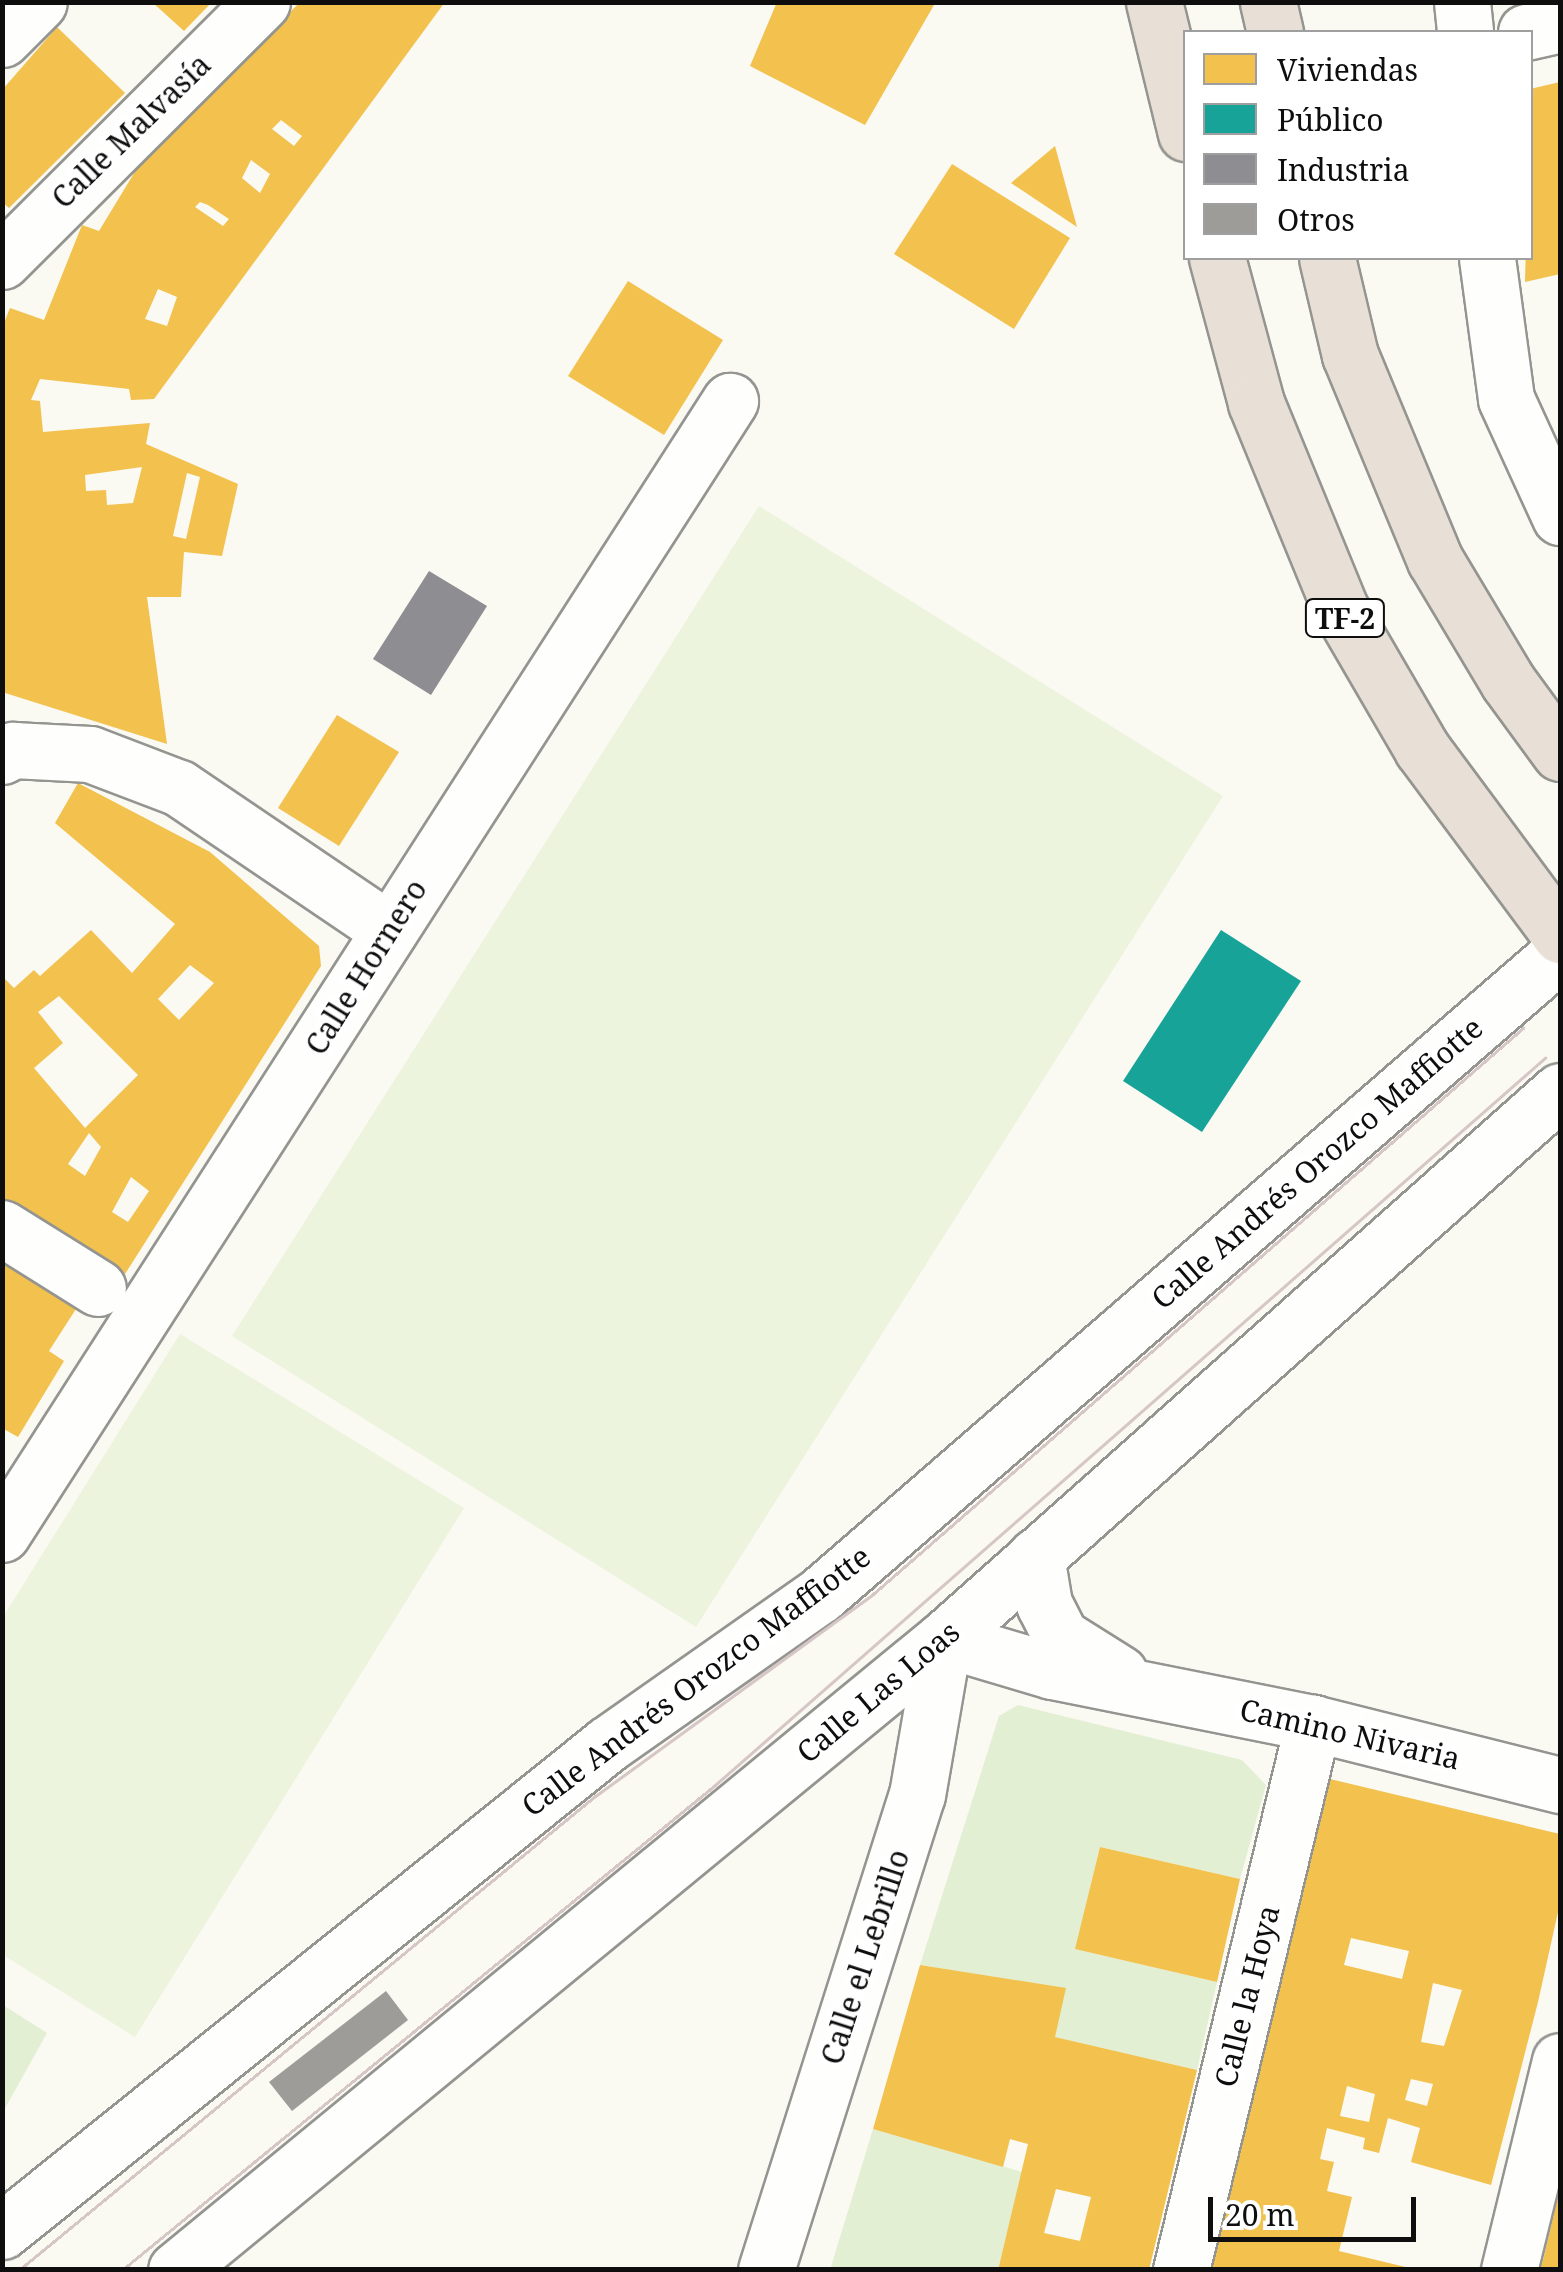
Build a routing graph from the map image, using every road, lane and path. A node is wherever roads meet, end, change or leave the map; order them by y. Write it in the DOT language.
graph roads {
  1 [pos="39,2"];
  2 [pos="262,2"];
  3 [pos="1154,2"];
  4 [pos="1268,2"];
  5 [pos="1462,2"];
  6 [pos="1560,24"];
  7 [pos="1275,30"];
  8 [pos="1465,30"];
  9 [pos="1533,30"];
  10 [pos="2,39"];
  11 [pos="1183,121"];
  12 [pos="4,254"];
  13 [pos="1218,260"];
  14 [pos="1327,260"];
  15 [pos="1487,260"];
  16 [pos="730,401"];
  17 [pos="1560,516"];
  18 [pos="1560,754"];
  19 [pos="2,756"];
  20 [pos="389,930"];
  21 [pos="1560,935"];
  22 [pos="1560,953"];
  23 [pos="1560,1091"];
  24 [pos="2,1228"];
  25 [pos="98,1288"];
  26 [pos="2,1534"];
  27 [pos="1036,1556"];
  28 [pos="944,1639"];
  29 [pos="1138,1685"];
  30 [pos="1313,1722"];
  31 [pos="1560,1785"];
  32 [pos="1560,2060"];
  33 [pos="2,2231"];
  34 [pos="176,2270"];
  35 [pos="766,2270"];
  36 [pos="1181,2270"];
  37 [pos="1509,2270"];
  1 -- 10 [label="street"];
  2 -- 12 [label="street, Calle Malvasía"];
  3 -- 11 [label="highway"];
  4 -- 7 [label="highway"];
  5 -- 8 [label="street"];
  6 -- 9 [label="street"];
  13 -- 21 [label="highway, TF-2"];
  14 -- 18 [label="highway"];
  15 -- 17 [label="street"];
  16 -- 20 [label="street, Calle Hornero"];
  19 -- 20 [label="street"];
  20 -- 26 [label="street, Calle Hornero"];
  22 -- 33 [label="street, Calle Andrés Orozco Maffiotte"];
  23 -- 27 [label="street, Calle Las Loas"];
  24 -- 25 [label="street"];
  27 -- 28 [label="street, Calle Las Loas"];
  27 -- 29 [label="street, Camino Nivaria"];
  28 -- 29 [label="street, Camino Nivaria"];
  28 -- 34 [label="street, Calle Las Loas"];
  28 -- 35 [label="street, Calle el Lebrillo"];
  29 -- 30 [label="street, Camino Nivaria"];
  30 -- 31 [label="street, Camino Nivaria"];
  30 -- 36 [label="street, Calle la Hoya"];
  32 -- 37 [label="street"];
}
